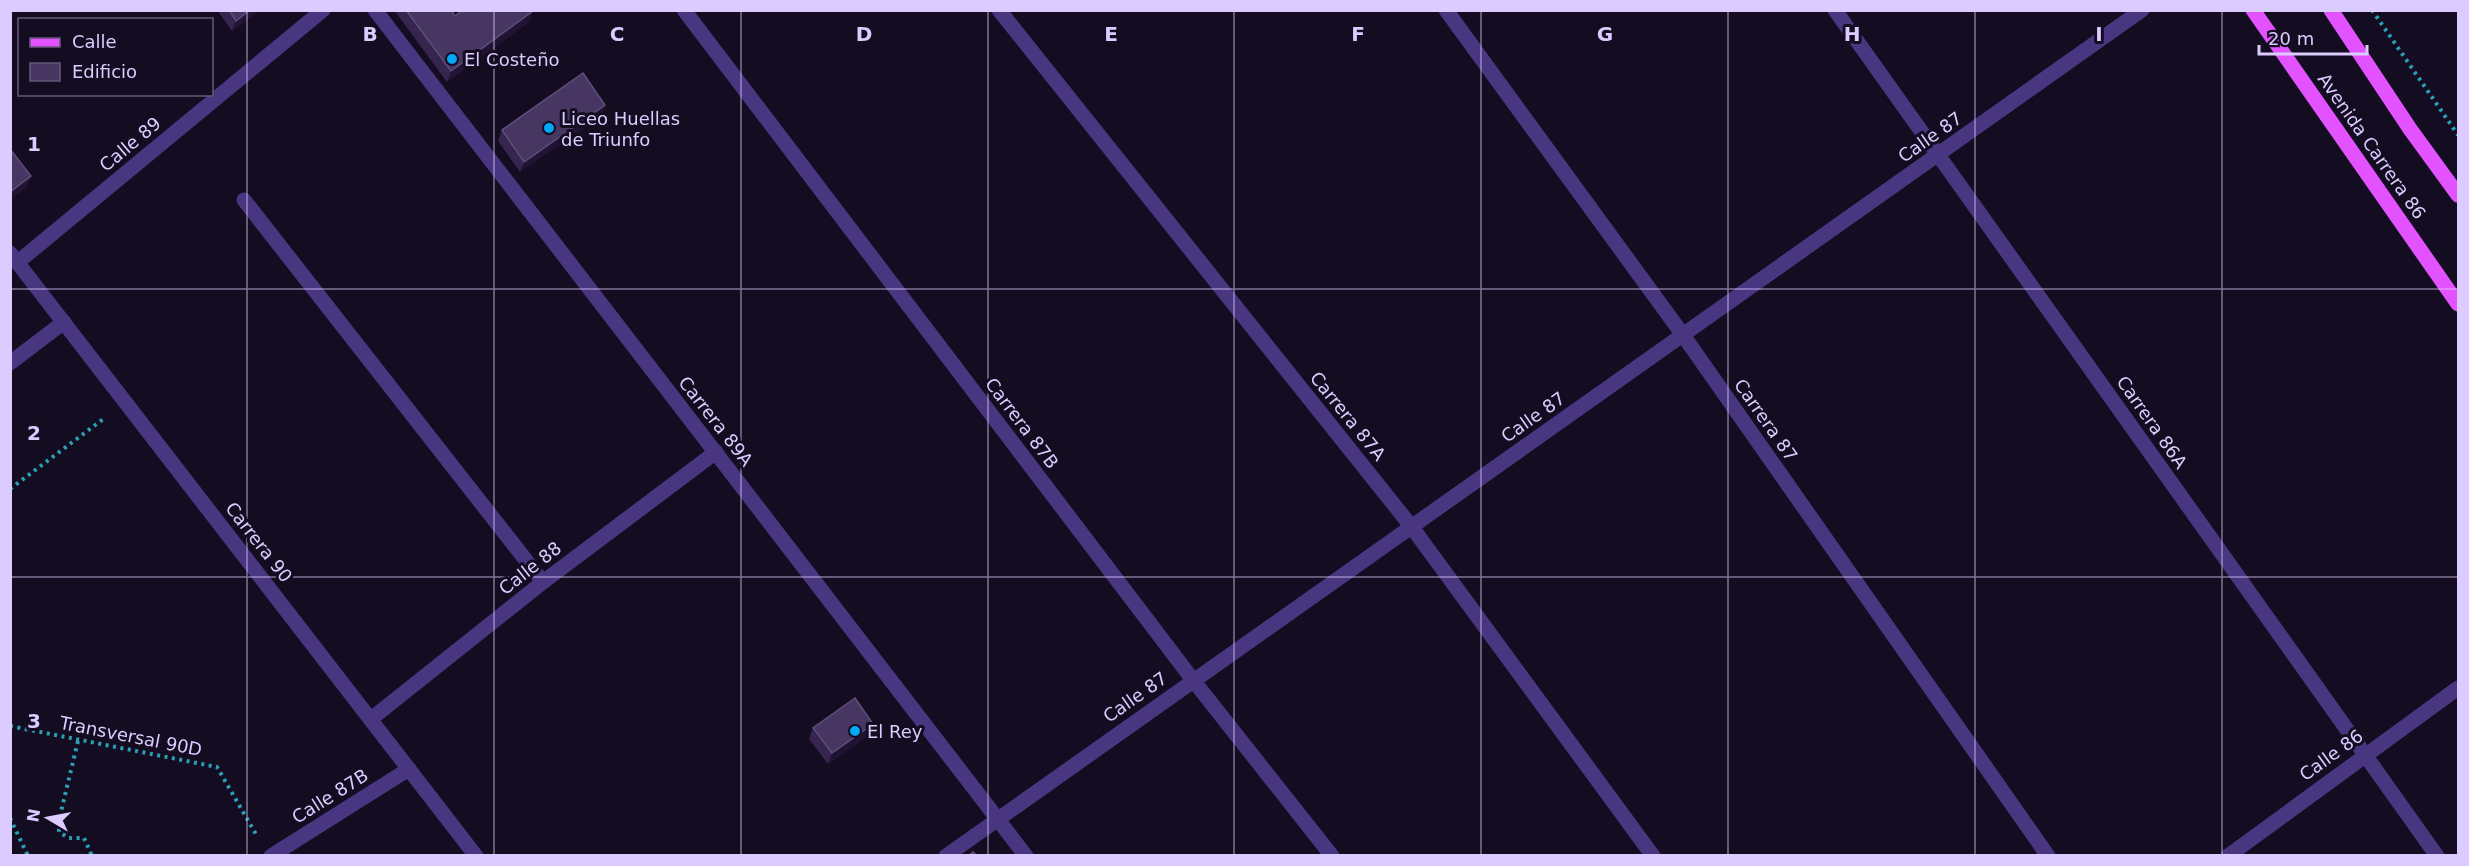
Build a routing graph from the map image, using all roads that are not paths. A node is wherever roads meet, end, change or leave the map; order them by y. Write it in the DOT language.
graph roads {
  1 [pos="323,10"];
  2 [pos="375,10"];
  3 [pos="684,10"];
  4 [pos="999,10"];
  5 [pos="1446,10"];
  6 [pos="1835,10"];
  7 [pos="2142,10"];
  8 [pos="2253,10"];
  9 [pos="2331,10"];
  10 [pos="1937,155"];
  11 [pos="2458,195"];
  12 [pos="244,200"];
  13 [pos="14,257"];
  14 [pos="2458,303"];
  15 [pos="64,322"];
  16 [pos="1683,335"];
  17 [pos="10,363"];
  18 [pos="716,452"];
  19 [pos="1411,526"];
  20 [pos="543,582"];
  21 [pos="1193,680"];
  22 [pos="2458,687"];
  23 [pos="371,719"];
  24 [pos="2365,755"];
  25 [pos="409,769"];
  26 [pos="997,818"];
  27 [pos="267,850"];
  28 [pos="476,855"];
  29 [pos="946,855"];
  30 [pos="1026,855"];
  31 [pos="1332,855"];
  32 [pos="1653,855"];
  33 [pos="2048,855"];
  34 [pos="2228,855"];
  35 [pos="2437,855"];
  1 -- 13 [label="street, Calle 89"];
  2 -- 18 [label="street, Carrera 89A"];
  3 -- 21 [label="street, Carrera 87B"];
  4 -- 19 [label="street, Carrera 87A"];
  5 -- 16 [label="street, Carrera 87"];
  6 -- 10 [label="street, Carrera 86A"];
  7 -- 10 [label="street, Calle 87"];
  8 -- 14 [label="main road, Avenida Carrera 86"];
  9 -- 11 [label="main road"];
  10 -- 16 [label="street, Calle 87"];
  10 -- 24 [label="street, Carrera 86A"];
  12 -- 20 [label="street"];
  13 -- 15 [label="street, Carrera 90"];
  15 -- 17 [label="street"];
  15 -- 23 [label="street, Carrera 90"];
  16 -- 19 [label="street, Calle 87"];
  16 -- 33 [label="street, Carrera 87"];
  18 -- 20 [label="street, Calle 88"];
  18 -- 26 [label="street, Carrera 89A"];
  19 -- 21 [label="street, Calle 87"];
  19 -- 32 [label="street, Carrera 87A"];
  20 -- 23 [label="street, Calle 88"];
  21 -- 26 [label="street, Calle 87"];
  21 -- 31 [label="street, Carrera 87B"];
  22 -- 24 [label="street, Calle 86"];
  23 -- 25 [label="street, Carrera 90"];
  24 -- 34 [label="street, Calle 86"];
  24 -- 35 [label="street, Carrera 86A"];
  25 -- 27 [label="street, Calle 87B"];
  25 -- 28 [label="street, Carrera 90"];
  26 -- 29 [label="street, Calle 87"];
  26 -- 30 [label="street, Carrera 89A"];
}
